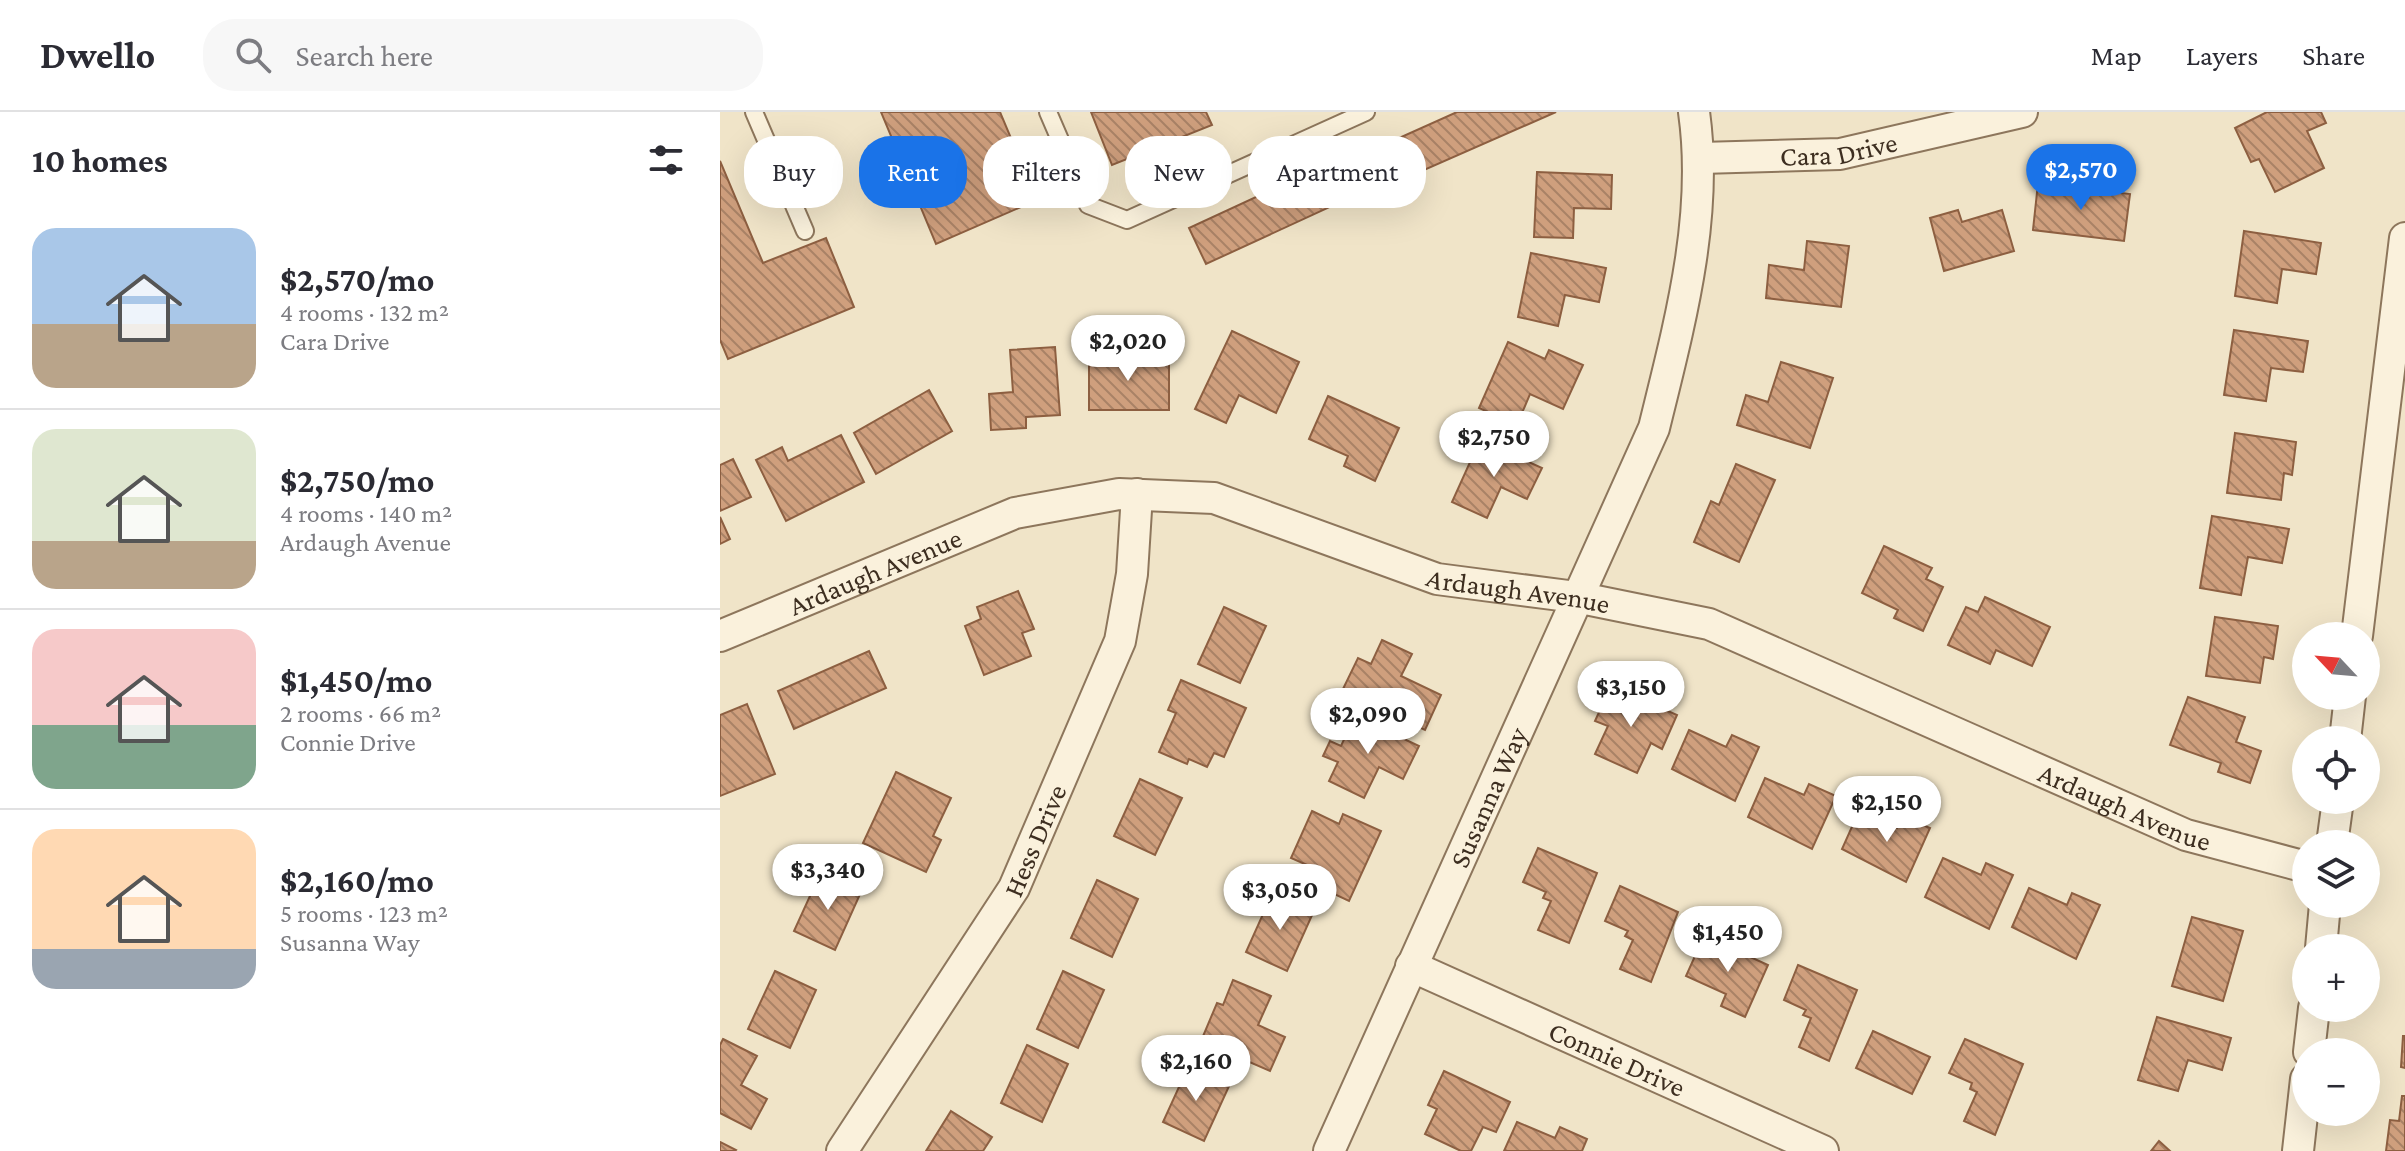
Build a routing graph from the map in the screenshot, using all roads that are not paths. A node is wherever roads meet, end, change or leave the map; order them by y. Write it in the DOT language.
graph roads {
  1 [pos="754,112"];
  2 [pos="1048,112"];
  3 [pos="1366,112"];
  4 [pos="1694,112"];
  5 [pos="2022,112"];
  6 [pos="1701,158"];
  7 [pos="805,231"];
  8 [pos="2405,238"];
  9 [pos="1137,494"];
  10 [pos="1576,597"];
  11 [pos="2359,622"];
  12 [pos="720,636"];
  13 [pos="2292,863"];
  14 [pos="1411,966"];
  15 [pos="2301,1126"];
  16 [pos="842,1151"];
  17 [pos="1329,1151"];
  18 [pos="1823,1151"];
  19 [pos="2298,1151"];
  1 -- 7 [label="lane"];
  2 -- 3 [label="lane"];
  4 -- 6 [label="street, Susanna Way"];
  5 -- 6 [label="street, Cara Drive"];
  6 -- 10 [label="street, Susanna Way"];
  8 -- 11 [label="street"];
  9 -- 10 [label="street, Ardaugh Avenue"];
  9 -- 12 [label="street, Ardaugh Avenue"];
  9 -- 16 [label="street, Hess Drive"];
  10 -- 13 [label="street, Ardaugh Avenue"];
  10 -- 14 [label="street, Susanna Way"];
  14 -- 17 [label="street, Susanna Way"];
  14 -- 18 [label="street, Connie Drive"];
  15 -- 19 [label="street"];
}
